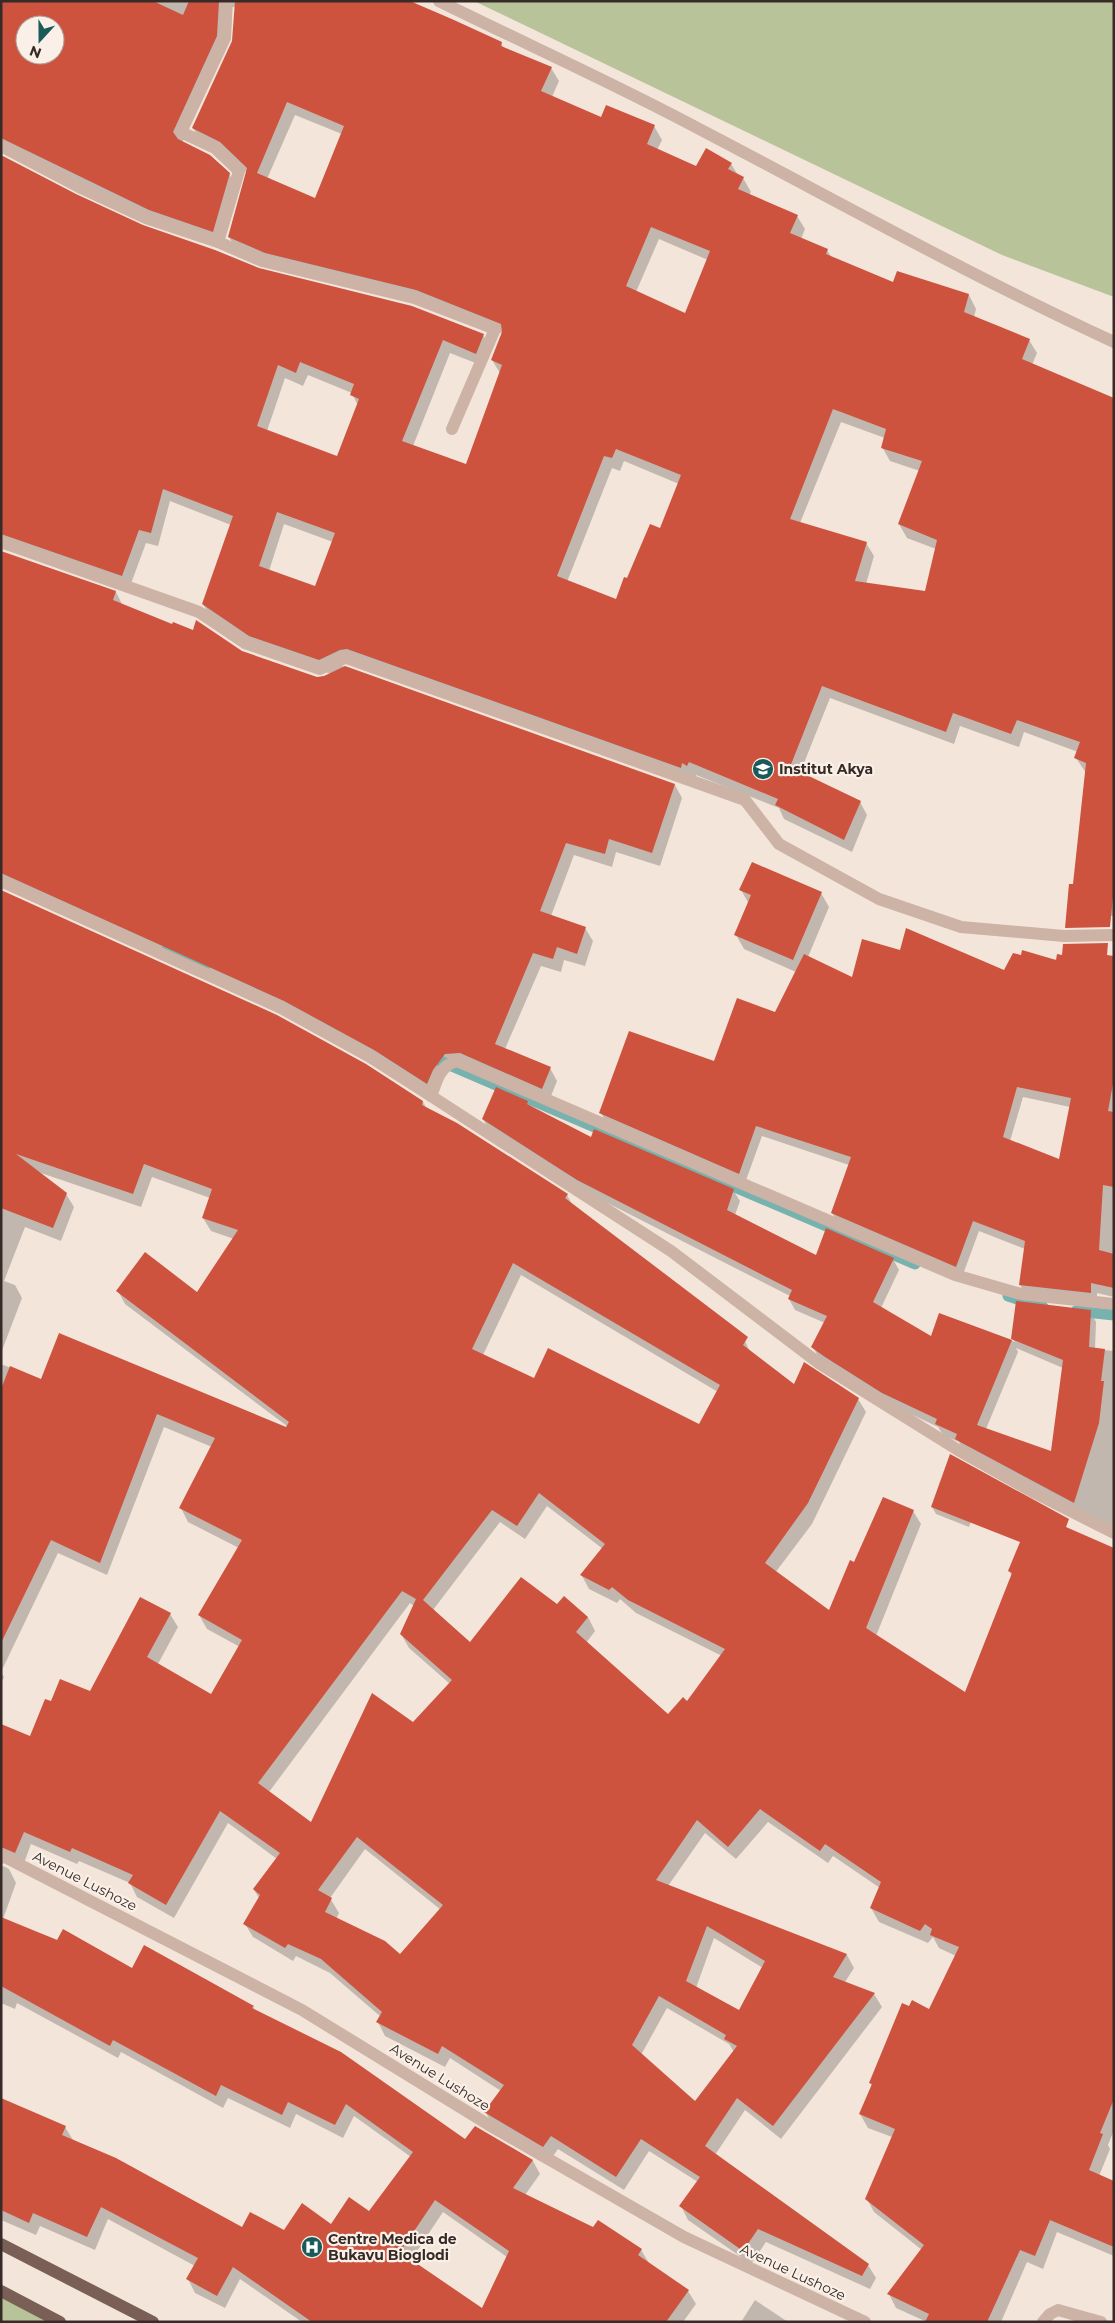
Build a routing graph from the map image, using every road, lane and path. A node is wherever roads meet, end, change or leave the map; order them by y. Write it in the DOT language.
graph roads {
  1 [pos="227,1"];
  2 [pos="439,1"];
  3 [pos="1,146"];
  4 [pos="218,242"];
  5 [pos="1114,342"];
  6 [pos="452,429"];
  7 [pos="1,542"];
  8 [pos="1,881"];
  9 [pos="1114,935"];
  10 [pos="431,1096"];
  11 [pos="1114,1304"];
  12 [pos="1114,1533"];
  13 [pos="1,1855"];
  14 [pos="1,2244"];
  15 [pos="1,2291"];
  16 [pos="60,2322"];
  17 [pos="153,2322"];
  18 [pos="865,2322"];
  19 [pos="1043,2322"];
  20 [pos="1100,2322"];
  1 -- 4 [label="street"];
  2 -- 5 [label="street"];
  3 -- 4 [label="street"];
  4 -- 6 [label="street"];
  7 -- 9 [label="street"];
  8 -- 10 [label="street"];
  10 -- 11 [label="street"];
  10 -- 12 [label="street"];
  13 -- 18 [label="street, Avenue Lushoze"];
  14 -- 17 [label="main road"];
  15 -- 16 [label="main road"];
  19 -- 20 [label="street"];
}
